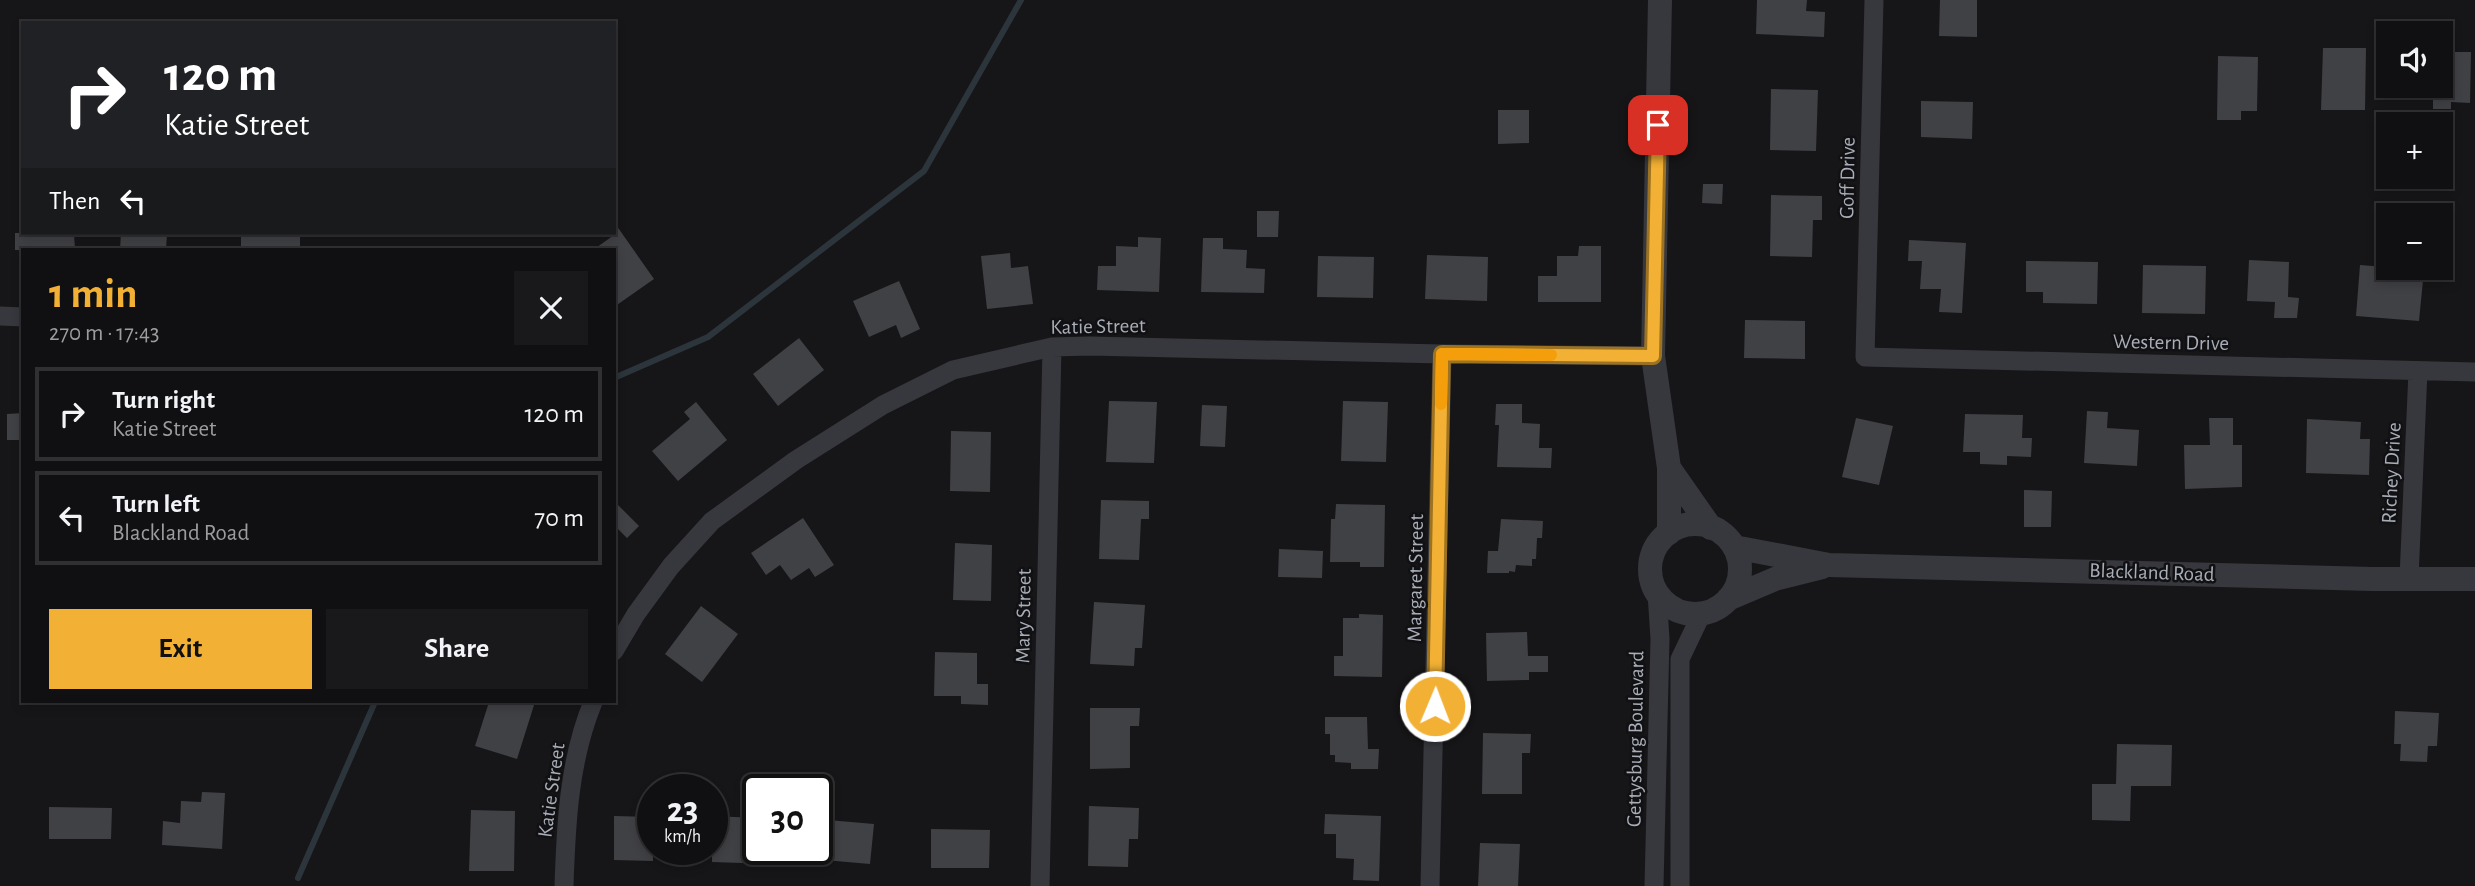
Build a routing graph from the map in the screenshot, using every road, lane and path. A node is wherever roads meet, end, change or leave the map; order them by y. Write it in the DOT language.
graph roads {
  1 [pos="1660,0"];
  2 [pos="1874,0"];
  3 [pos="0,317"];
  4 [pos="21,317"];
  5 [pos="1052,347"];
  6 [pos="1442,354"];
  7 [pos="1653,356"];
  8 [pos="1866,357"];
  9 [pos="2418,371"];
  10 [pos="2475,372"];
  11 [pos="1669,468"];
  12 [pos="1711,528"];
  13 [pos="1669,533"];
  14 [pos="1734,547"];
  15 [pos="1829,565"];
  16 [pos="2409,578"];
  17 [pos="2475,579"];
  18 [pos="1657,593"];
  19 [pos="1728,599"];
  20 [pos="1702,613"];
  21 [pos="616,648"];
  22 [pos="593,703"];
  23 [pos="564,886"];
  24 [pos="1040,886"];
  25 [pos="1430,886"];
  26 [pos="1654,886"];
  27 [pos="1680,886"];
  1 -- 7 [label="street"];
  2 -- 8 [label="street, Goff Drive"];
  3 -- 4 [label="street"];
  5 -- 6 [label="street, Katie Street"];
  5 -- 21 [label="street, Katie Street"];
  5 -- 24 [label="street, Mary Street"];
  6 -- 7 [label="street, Katie Street"];
  6 -- 25 [label="street, Margaret Street"];
  7 -- 11 [label="street"];
  8 -- 9 [label="street, Western Drive"];
  9 -- 10 [label="street, Western Drive"];
  9 -- 16 [label="street, Richey Drive"];
  11 -- 12 [label="street"];
  11 -- 13 [label="street"];
  12 -- 13 [label="street"];
  12 -- 14 [label="street"];
  13 -- 18 [label="street"];
  14 -- 15 [label="street, Blackland Road"];
  14 -- 19 [label="street"];
  15 -- 16 [label="street, Blackland Road"];
  15 -- 19 [label="street, Blackland Road"];
  16 -- 17 [label="street, Blackland Road"];
  18 -- 20 [label="street"];
  18 -- 26 [label="street, Gettysburg Boulevard"];
  19 -- 20 [label="street"];
  20 -- 27 [label="street, Gettysburg Boulevard"];
  22 -- 23 [label="street, Katie Street"];
}
